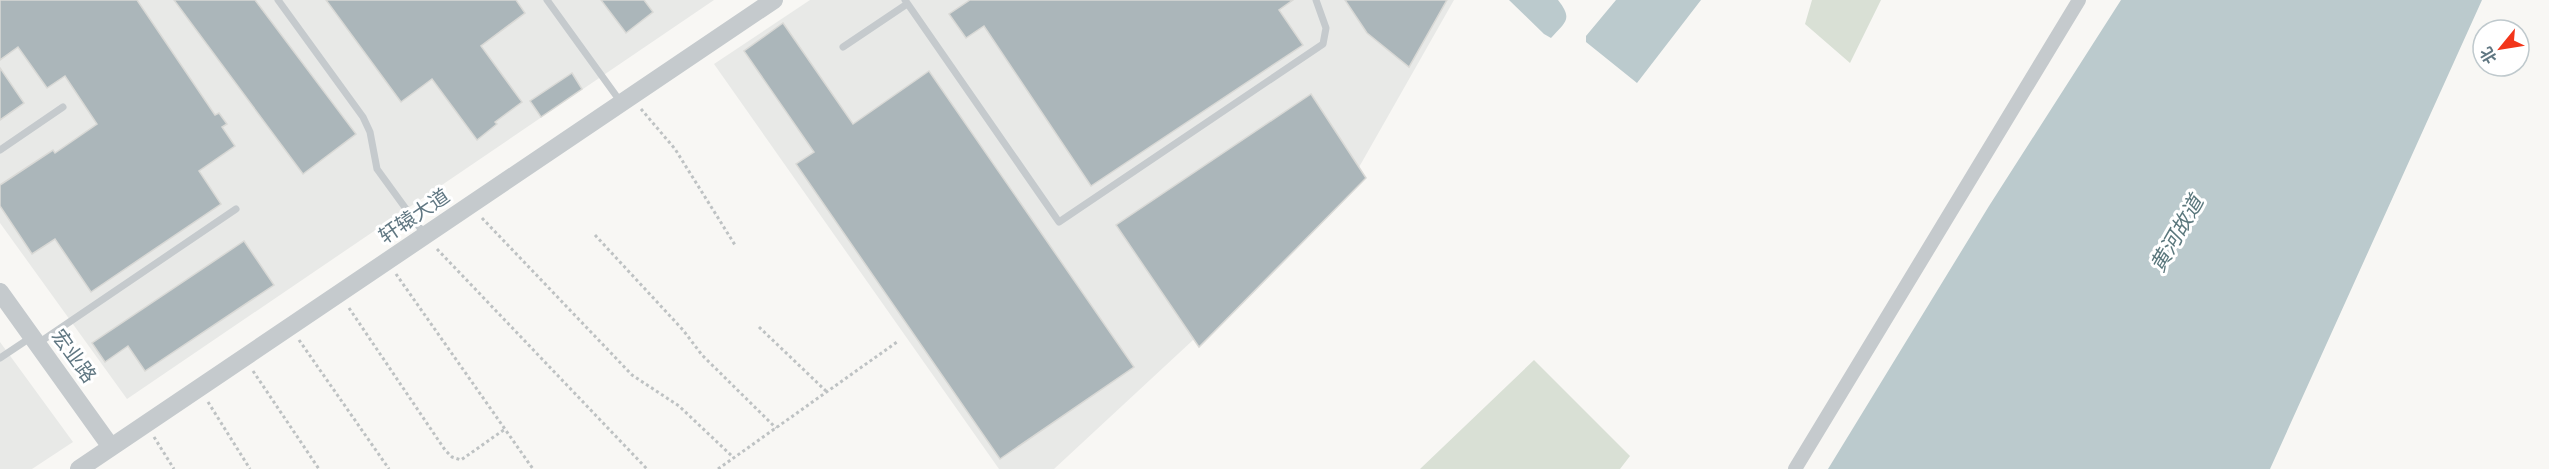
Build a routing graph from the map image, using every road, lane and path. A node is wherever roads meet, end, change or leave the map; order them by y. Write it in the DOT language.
graph roads {
  1 [pos="278,0"];
  2 [pos="547,0"];
  3 [pos="774,0"];
  4 [pos="1316,0"];
  5 [pos="2079,0"];
  6 [pos="906,2"];
  7 [pos="843,47"];
  8 [pos="626,100"];
  9 [pos="63,107"];
  10 [pos="0,150"];
  11 [pos="470,205"];
  12 [pos="236,209"];
  13 [pos="595,235"];
  14 [pos="425,236"];
  15 [pos="735,245"];
  16 [pos="387,261"];
  17 [pos="0,292"];
  18 [pos="339,294"];
  19 [pos="290,327"];
  20 [pos="759,327"];
  21 [pos="35,340"];
  22 [pos="897,342"];
  23 [pos="244,357"];
  24 [pos="0,358"];
  25 [pos="199,388"];
  26 [pos="827,392"];
  27 [pos="146,423"];
  28 [pos="776,428"];
  29 [pos="505,429"];
  30 [pos="111,447"];
  31 [pos="734,458"];
  32 [pos="78,469"];
  33 [pos="174,469"];
  34 [pos="250,469"];
  35 [pos="319,469"];
  36 [pos="389,469"];
  37 [pos="533,469"];
  38 [pos="646,469"];
  39 [pos="718,469"];
  40 [pos="1795,469"];
  1 -- 14 [label="lane"];
  2 -- 8 [label="lane"];
  3 -- 8 [label="street, 轩辕大道"];
  4 -- 6 [label="lane"];
  5 -- 40 [label="street"];
  6 -- 7 [label="lane"];
  8 -- 11 [label="street, 轩辕大道"];
  8 -- 15 [label="path"];
  9 -- 10 [label="lane"];
  11 -- 14 [label="street, 轩辕大道"];
  11 -- 31 [label="path"];
  12 -- 21 [label="lane"];
  13 -- 28 [label="path"];
  14 -- 16 [label="street, 轩辕大道"];
  14 -- 38 [label="path"];
  16 -- 18 [label="street, 轩辕大道"];
  16 -- 29 [label="path"];
  17 -- 21 [label="street, 宏业路"];
  18 -- 19 [label="street, 轩辕大道"];
  18 -- 29 [label="path"];
  19 -- 23 [label="street, 轩辕大道"];
  19 -- 36 [label="path"];
  20 -- 26 [label="path"];
  21 -- 24 [label="lane"];
  21 -- 30 [label="street, 宏业路"];
  22 -- 26 [label="path"];
  23 -- 25 [label="street, 轩辕大道"];
  23 -- 35 [label="path"];
  25 -- 27 [label="street, 轩辕大道"];
  25 -- 34 [label="path"];
  26 -- 28 [label="path"];
  27 -- 30 [label="street, 轩辕大道"];
  27 -- 33 [label="path"];
  28 -- 31 [label="path"];
  29 -- 37 [label="path"];
  30 -- 32 [label="street, 轩辕大道"];
  31 -- 39 [label="path"];
}
